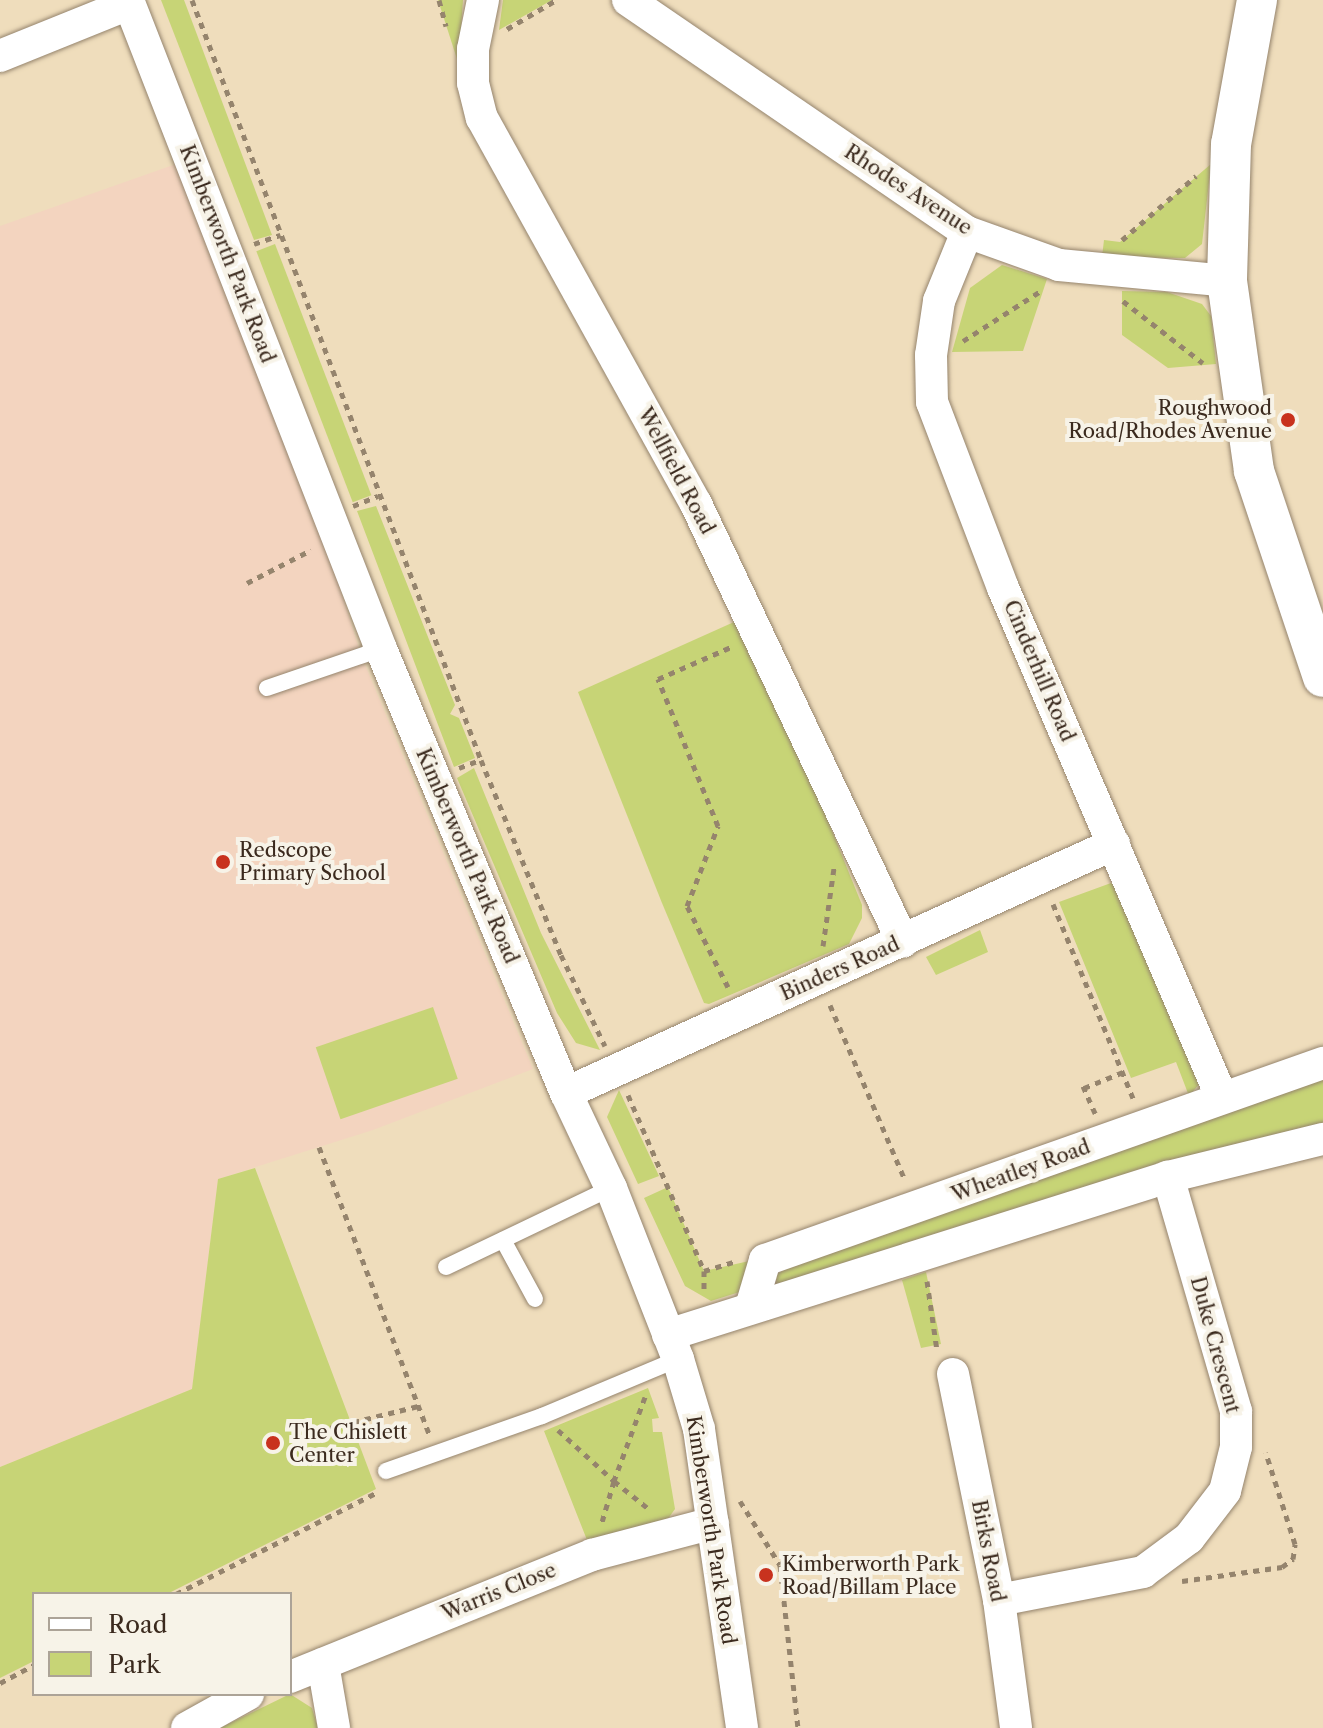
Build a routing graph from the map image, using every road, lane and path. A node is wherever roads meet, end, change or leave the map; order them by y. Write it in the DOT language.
graph roads {
  1 [pos="192,0"];
  2 [pos="483,0"];
  3 [pos="556,0"];
  4 [pos="628,0"];
  5 [pos="1257,0"];
  6 [pos="128,2"];
  7 [pos="473,49"];
  8 [pos="0,56"];
  9 [pos="1231,149"];
  10 [pos="967,232"];
  11 [pos="1055,263"];
  12 [pos="1119,272"];
  13 [pos="1227,281"];
  14 [pos="932,347"];
  15 [pos="1238,359"];
  16 [pos="337,538"];
  17 [pos="247,583"];
  18 [pos="758,635"];
  19 [pos="381,649"];
  20 [pos="1323,677"];
  21 [pos="267,688"];
  22 [pos="1114,844"];
  23 [pos="835,862"];
  24 [pos="1041,878"];
  25 [pos="903,942"];
  26 [pos="819,978"];
  27 [pos="741,1013"];
  28 [pos="1323,1063"];
  29 [pos="617,1070"];
  30 [pos="1123,1072"];
  31 [pos="566,1093"];
  32 [pos="1133,1098"];
  33 [pos="1222,1098"];
  34 [pos="1095,1115"];
  35 [pos="1323,1139"];
  36 [pos="319,1147"];
  37 [pos="1168,1177"];
  38 [pos="611,1188"];
  39 [pos="918,1208"];
  40 [pos="503,1240"];
  41 [pos="930,1250"];
  42 [pos="446,1267"];
  43 [pos="704,1271"];
  44 [pos="535,1299"];
  45 [pos="751,1307"];
  46 [pos="668,1354"];
  47 [pos="953,1374"];
  48 [pos="418,1406"];
  49 [pos="1236,1411"];
  50 [pos="542,1416"];
  51 [pos="330,1428"];
  52 [pos="436,1453"];
  53 [pos="386,1471"];
  54 [pos="614,1481"];
  55 [pos="736,1496"];
  56 [pos="713,1523"];
  57 [pos="677,1533"];
  58 [pos="592,1555"];
  59 [pos="1143,1572"];
  60 [pos="180,1592"];
  61 [pos="999,1600"];
  62 [pos="323,1664"];
  63 [pos="32,1666"];
  64 [pos="292,1676"];
  65 [pos="0,1683"];
  66 [pos="244,1696"];
  67 [pos="187,1728"];
  68 [pos="334,1728"];
  69 [pos="742,1728"];
  70 [pos="798,1728"];
  71 [pos="1016,1728"];
  1 -- 29 [label="path"];
  2 -- 7 [label="street, Wellfield Road"];
  3 -- 7 [label="path"];
  4 -- 10 [label="street, Rhodes Avenue"];
  5 -- 9 [label="street"];
  6 -- 8 [label="street"];
  6 -- 16 [label="street, Kimberworth Park Road"];
  7 -- 18 [label="street, Wellfield Road"];
  9 -- 12 [label="path"];
  9 -- 13 [label="street"];
  10 -- 11 [label="street, Rhodes Avenue"];
  10 -- 14 [label="street, Cinderhill Road"];
  11 -- 12 [label="street, Rhodes Avenue"];
  11 -- 14 [label="path"];
  12 -- 13 [label="street, Rhodes Avenue"];
  12 -- 15 [label="path"];
  13 -- 15 [label="street"];
  14 -- 22 [label="street, Cinderhill Road"];
  15 -- 20 [label="street"];
  16 -- 17 [label="path"];
  16 -- 19 [label="street, Kimberworth Park Road"];
  18 -- 25 [label="street, Wellfield Road"];
  18 -- 27 [label="path"];
  19 -- 21 [label="lane"];
  19 -- 31 [label="street, Kimberworth Park Road"];
  22 -- 24 [label="street, Binders Road"];
  22 -- 33 [label="street, Cinderhill Road"];
  23 -- 26 [label="path"];
  24 -- 25 [label="street, Binders Road"];
  24 -- 30 [label="path"];
  25 -- 26 [label="street, Binders Road"];
  26 -- 27 [label="street, Binders Road"];
  26 -- 39 [label="path"];
  27 -- 29 [label="street, Binders Road"];
  28 -- 33 [label="street, Wheatley Road"];
  29 -- 31 [label="street, Binders Road"];
  29 -- 43 [label="path"];
  30 -- 32 [label="path"];
  30 -- 34 [label="path"];
  31 -- 38 [label="street, Kimberworth Park Road"];
  33 -- 39 [label="street, Wheatley Road"];
  35 -- 37 [label="street"];
  36 -- 48 [label="path"];
  37 -- 41 [label="street"];
  37 -- 49 [label="street, Duke Crescent"];
  38 -- 40 [label="lane"];
  38 -- 46 [label="street, Kimberworth Park Road"];
  39 -- 45 [label="street, Wheatley Road"];
  40 -- 42 [label="lane"];
  40 -- 44 [label="lane"];
  41 -- 45 [label="street"];
  41 -- 47 [label="path"];
  45 -- 46 [label="street"];
  46 -- 50 [label="lane"];
  46 -- 54 [label="path"];
  46 -- 56 [label="street, Kimberworth Park Road"];
  47 -- 61 [label="street, Birks Road"];
  48 -- 51 [label="path"];
  48 -- 52 [label="path"];
  49 -- 59 [label="street, Duke Crescent"];
  49 -- 59 [label="path"];
  50 -- 52 [label="lane"];
  50 -- 54 [label="path"];
  52 -- 53 [label="lane"];
  53 -- 60 [label="path"];
  54 -- 57 [label="path"];
  54 -- 58 [label="path"];
  55 -- 70 [label="path"];
  56 -- 57 [label="street, Warris Close"];
  56 -- 69 [label="street, Kimberworth Park Road"];
  57 -- 58 [label="street, Warris Close"];
  58 -- 62 [label="street, Warris Close"];
  59 -- 61 [label="street, Duke Crescent"];
  61 -- 71 [label="street, Birks Road"];
  62 -- 64 [label="street, Warris Close"];
  62 -- 68 [label="street"];
  63 -- 65 [label="path"];
  66 -- 67 [label="street"];
}
